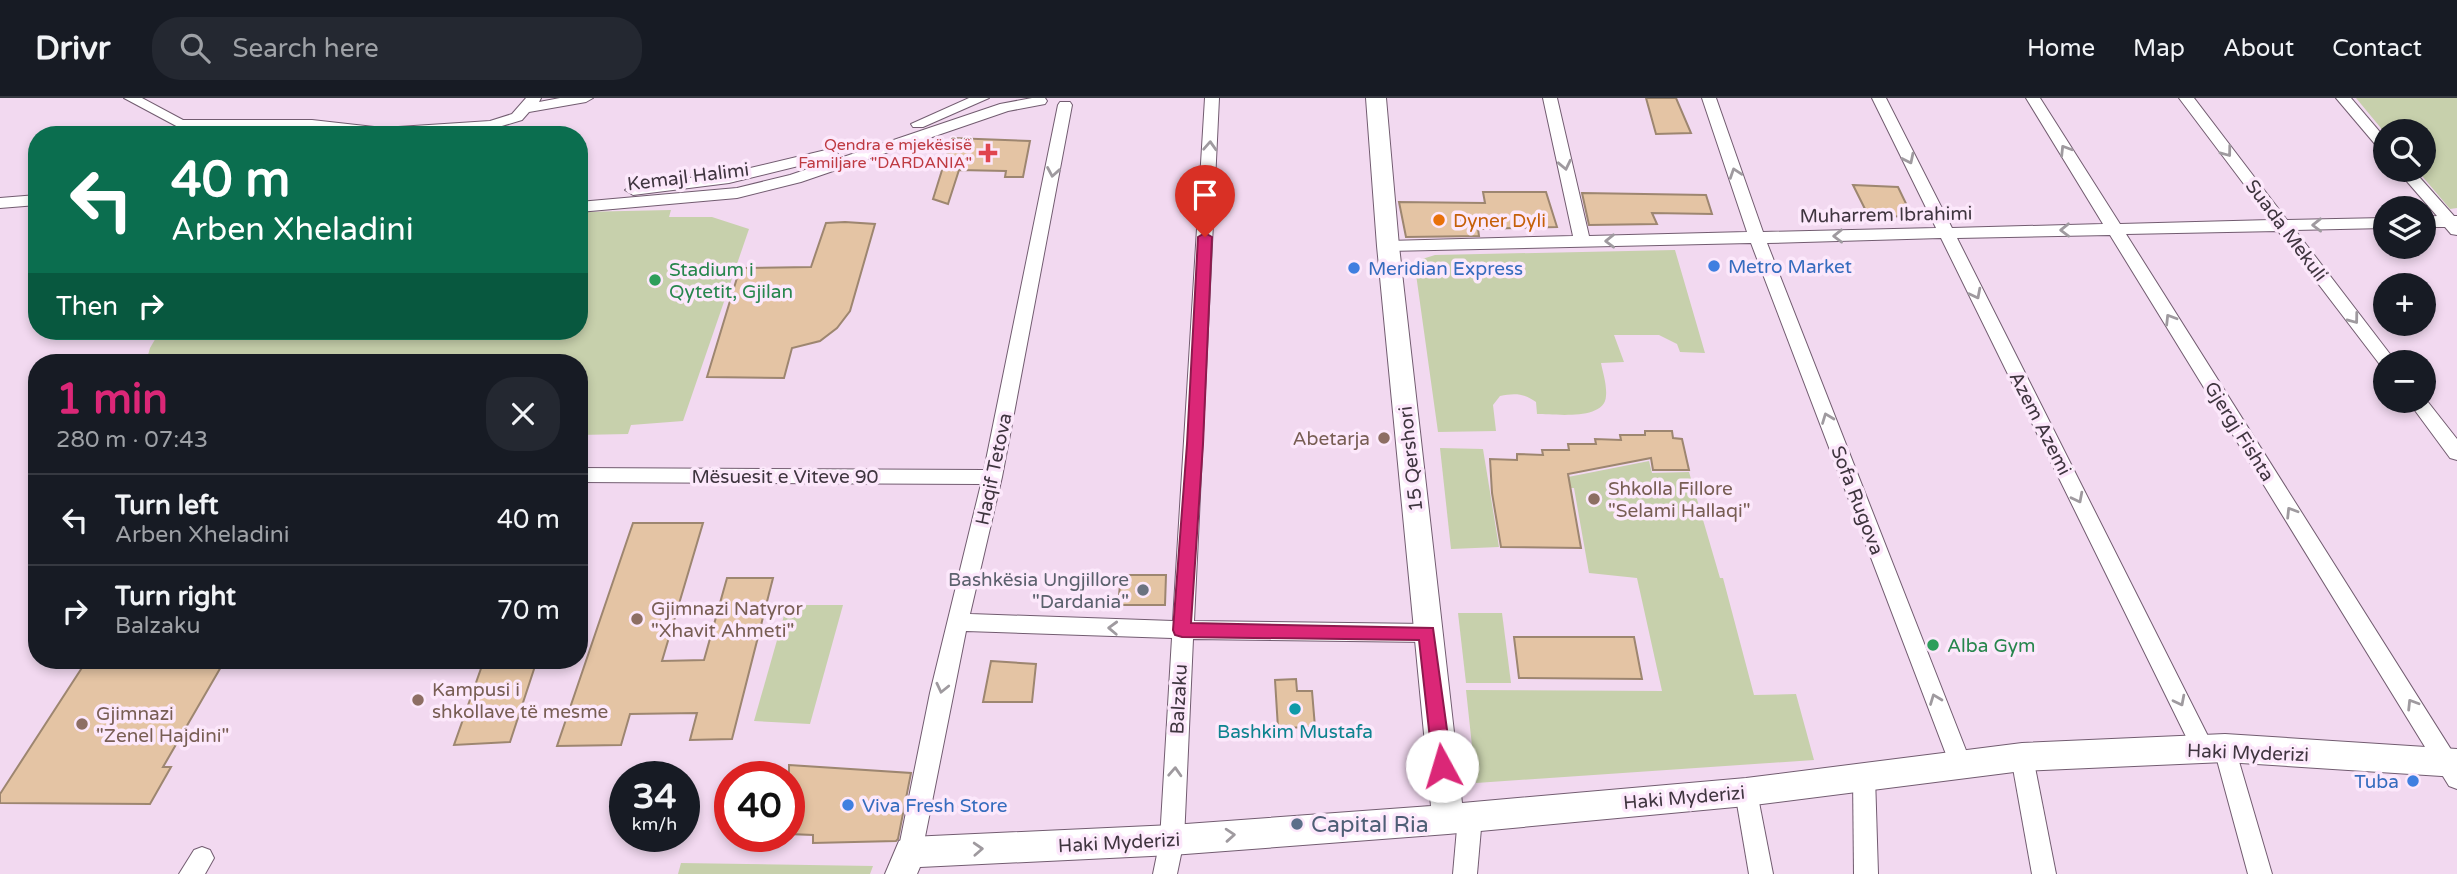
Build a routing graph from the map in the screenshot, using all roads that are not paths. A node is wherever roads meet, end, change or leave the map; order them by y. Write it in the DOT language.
graph roads {
  1 [pos="131,98"];
  2 [pos="586,98"];
  3 [pos="982,98"];
  4 [pos="1084,98"];
  5 [pos="1212,98"];
  6 [pos="1376,98"];
  7 [pos="1550,98"];
  8 [pos="1709,98"];
  9 [pos="1878,98"];
  10 [pos="2033,98"];
  11 [pos="2186,98"];
  12 [pos="2343,98"];
  13 [pos="1037,99"];
  14 [pos="529,101"];
  15 [pos="1065,105"];
  16 [pos="329,126"];
  17 [pos="497,126"];
  18 [pos="2373,133"];
  19 [pos="2416,182"];
  20 [pos="588,193"];
  21 [pos="28,201"];
  22 [pos="0,203"];
  23 [pos="588,206"];
  24 [pos="2373,223"];
  25 [pos="2436,223"];
  26 [pos="2455,224"];
  27 [pos="2283,226"];
  28 [pos="2113,229"];
  29 [pos="1946,233"];
  30 [pos="1757,237"];
  31 [pos="1582,242"];
  32 [pos="1388,246"];
  33 [pos="2378,350"];
  34 [pos="2426,413"];
  35 [pos="2457,453"];
  36 [pos="588,475"];
  37 [pos="992,477"];
  38 [pos="959,622"];
  39 [pos="1182,630"];
  40 [pos="1427,633"];
  41 [pos="2214,748"];
  42 [pos="2022,757"];
  43 [pos="1960,763"];
  44 [pos="2454,768"];
  45 [pos="1864,776"];
  46 [pos="1746,792"];
  47 [pos="1459,818"];
  48 [pos="1172,840"];
  49 [pos="906,863"];
  50 [pos="1165,874"];
  51 [pos="1465,874"];
  52 [pos="1761,874"];
  53 [pos="1866,874"];
  54 [pos="2044,874"];
  55 [pos="2260,874"];
  1 -- 16 [label="street"];
  2 -- 14 [label="street"];
  3 -- 20 [label="street"];
  4 -- 15 [label="street"];
  39 -- 5 [label="street, Balzaku, one-way"];
  6 -- 32 [label="street, 15 Qershori"];
  7 -- 31 [label="street, one-way"];
  30 -- 8 [label="street, Sofa Rugova, one-way"];
  9 -- 29 [label="street, Azem Azemi, one-way"];
  28 -- 10 [label="street, Gjergj Fishta, one-way"];
  11 -- 27 [label="street, Suada Mekuli, one-way"];
  12 -- 18 [label="street"];
  13 -- 15 [label="street, Kemajl Halimi"];
  13 -- 23 [label="street, Kemajl Halimi"];
  14 -- 17 [label="street"];
  15 -- 37 [label="street, Haqif Tetova, one-way"];
  19 -- 26 [label="street"];
  21 -- 22 [label="street"];
  24 -- 27 [label="street, Muharrem Ibrahimi, one-way"];
  25 -- 26 [label="street"];
  27 -- 28 [label="street, Muharrem Ibrahimi"];
  27 -- 33 [label="street, Suada Mekuli, one-way"];
  28 -- 29 [label="street, Muharrem Ibrahimi, one-way"];
  44 -- 28 [label="street, Gjergj Fishta, one-way"];
  29 -- 30 [label="street, Muharrem Ibrahimi, one-way"];
  29 -- 41 [label="street, Azem Azemi, one-way"];
  30 -- 31 [label="street, Muharrem Ibrahimi, one-way"];
  43 -- 30 [label="street, Sofa Rugova, one-way"];
  31 -- 32 [label="street, Muharrem Ibrahimi"];
  32 -- 40 [label="street, 15 Qershori"];
  34 -- 35 [label="street"];
  36 -- 37 [label="street, Mësuesit e Viteve 90"];
  37 -- 38 [label="street, Haqif Tetova"];
  39 -- 38 [label="street, one-way"];
  38 -- 49 [label="street, Haqif Tetova, one-way"];
  39 -- 40 [label="street"];
  48 -- 39 [label="street, Balzaku, one-way"];
  40 -- 47 [label="street, 15 Qershori"];
  41 -- 42 [label="street, Haki Myderizi"];
  41 -- 44 [label="street, Haki Myderizi"];
  41 -- 55 [label="street, Azem Azemi"];
  42 -- 43 [label="street, Haki Myderizi"];
  42 -- 54 [label="street"];
  43 -- 45 [label="street, Haki Myderizi"];
  45 -- 46 [label="street, Haki Myderizi"];
  45 -- 53 [label="street"];
  46 -- 47 [label="street, Haki Myderizi"];
  46 -- 52 [label="street"];
  48 -- 47 [label="street, Haki Myderizi, one-way"];
  47 -- 51 [label="street"];
  49 -- 48 [label="street, Haki Myderizi, one-way"];
  48 -- 50 [label="street, Balzaku"];
}
